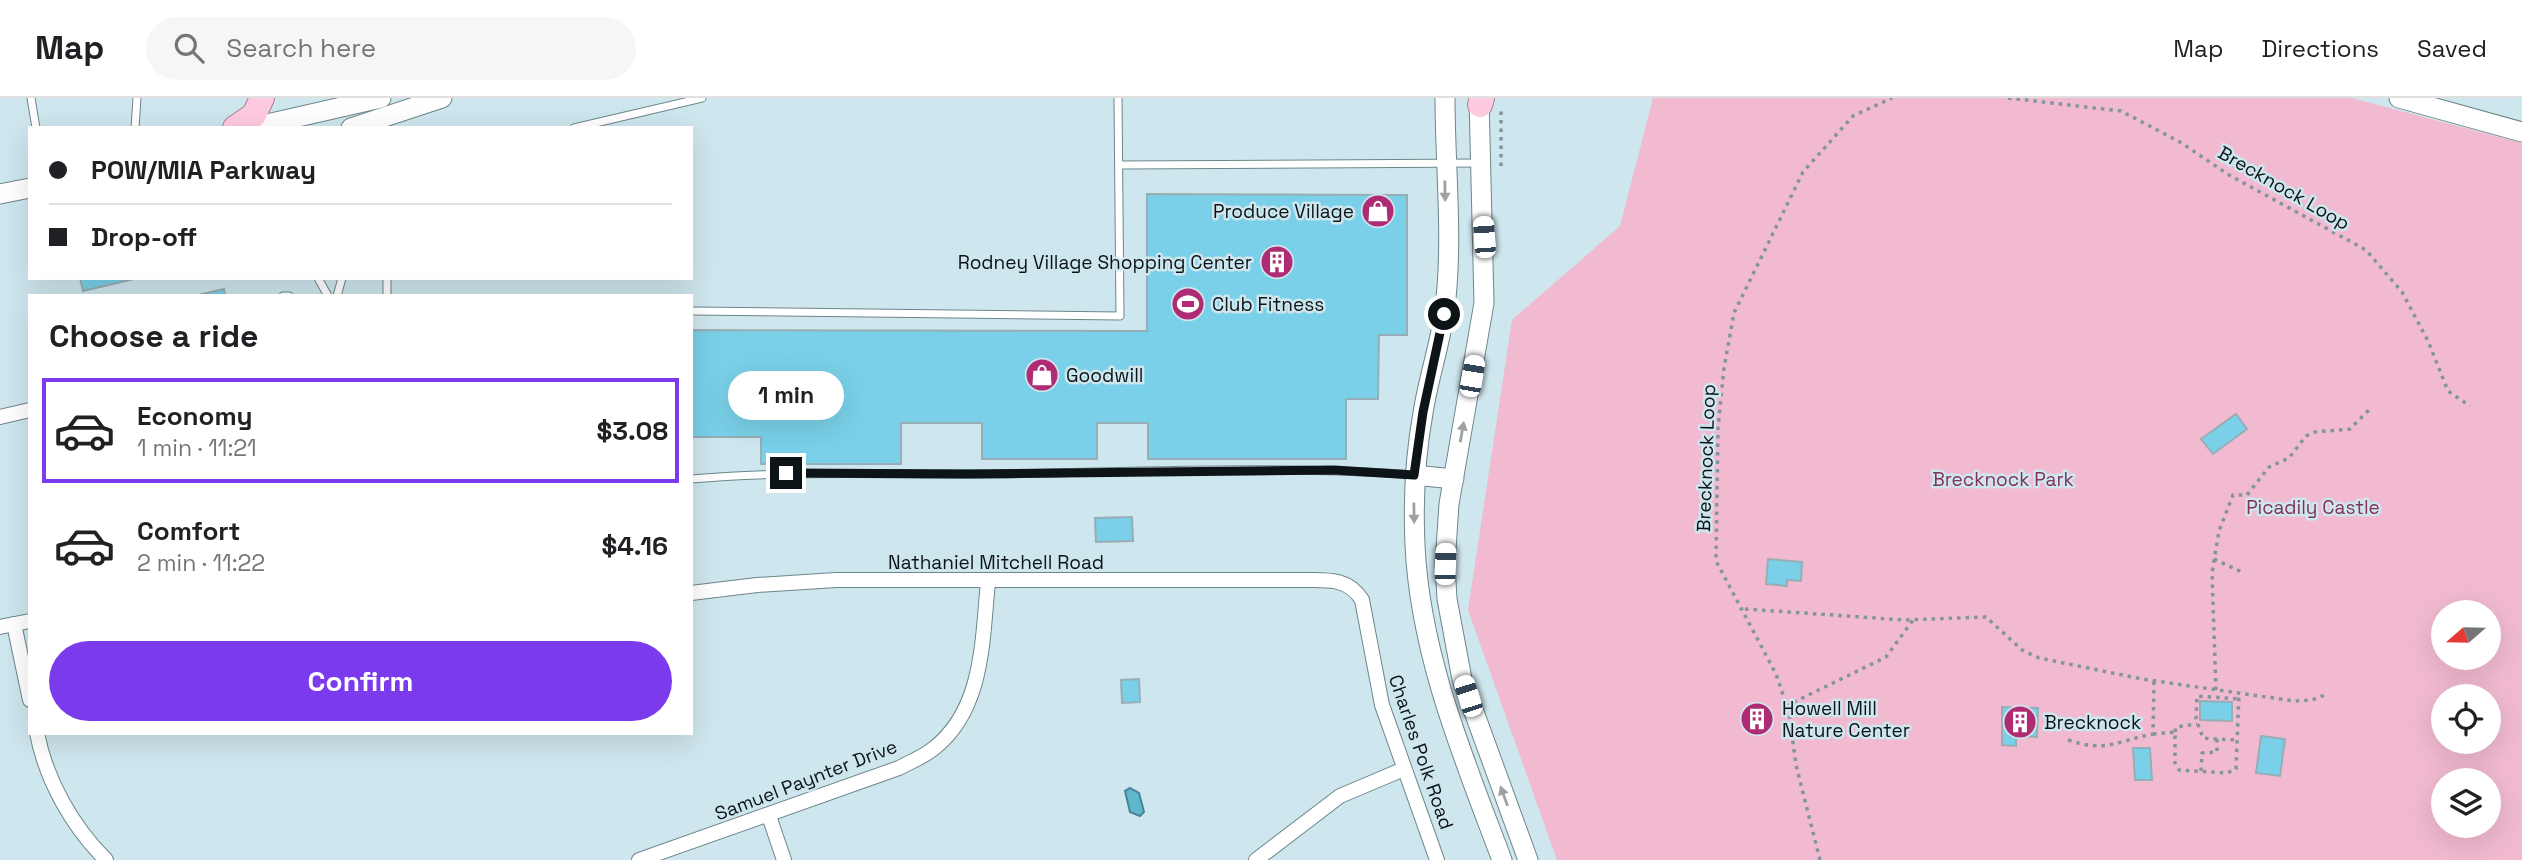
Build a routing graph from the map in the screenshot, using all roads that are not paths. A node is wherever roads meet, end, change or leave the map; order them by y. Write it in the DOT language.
graph roads {
  1 [pos="31,98"];
  2 [pos="137,98"];
  3 [pos="262,98"];
  4 [pos="442,98"];
  5 [pos="702,98"];
  6 [pos="1118,98"];
  7 [pos="1445,98"];
  8 [pos="2399,98"];
  9 [pos="2440,98"];
  10 [pos="1486,100"];
  11 [pos="386,107"];
  12 [pos="2490,122"];
  13 [pos="300,124"];
  14 [pos="36,126"];
  15 [pos="135,126"];
  16 [pos="239,126"];
  17 [pos="275,126"];
  18 [pos="354,126"];
  19 [pos="367,126"];
  20 [pos="583,126"];
  21 [pos="2522,132"];
  22 [pos="1445,163"];
  23 [pos="1479,163"];
  24 [pos="1119,165"];
  25 [pos="28,188"];
  26 [pos="0,194"];
  27 [pos="693,311"];
  28 [pos="28,410"];
  29 [pos="0,416"];
  30 [pos="1414,475"];
  31 [pos="693,478"];
  32 [pos="1454,479"];
  33 [pos="1301,579"];
  34 [pos="988,582"];
  35 [pos="693,593"];
  36 [pos="28,621"];
  37 [pos="7,626"];
  38 [pos="28,694"];
  39 [pos="37,735"];
  40 [pos="1404,769"];
  41 [pos="769,817"];
  42 [pos="106,860"];
  43 [pos="639,860"];
  44 [pos="784,860"];
  45 [pos="1256,860"];
  46 [pos="1437,860"];
  47 [pos="1503,860"];
  48 [pos="1528,860"];
  1 -- 14 [label="lane"];
  2 -- 15 [label="lane"];
  3 -- 16 [label="highway"];
  4 -- 11 [label="main road"];
  5 -- 20 [label="lane"];
  6 -- 24 [label="lane"];
  7 -- 22 [label="main road"];
  8 -- 12 [label="main road"];
  9 -- 12 [label="main road"];
  10 -- 23 [label="main road"];
  11 -- 13 [label="main road"];
  11 -- 18 [label="main road"];
  11 -- 19 [label="lane"];
  12 -- 21 [label="main road"];
  13 -- 17 [label="main road"];
  22 -- 23 [label="lane"];
  22 -- 24 [label="lane"];
  22 -- 30 [label="main road, one-way"];
  32 -- 23 [label="main road, one-way"];
  24 -- 27 [label="lane"];
  25 -- 26 [label="main road"];
  28 -- 29 [label="street"];
  30 -- 31 [label="lane"];
  30 -- 32 [label="main road"];
  30 -- 47 [label="main road, one-way"];
  48 -- 32 [label="main road, one-way"];
  33 -- 34 [label="street, Nathaniel Mitchell Road"];
  33 -- 40 [label="street, Charles Polk Road"];
  34 -- 35 [label="street, Nathaniel Mitchell Road"];
  34 -- 41 [label="street, Samuel Paynter Drive"];
  36 -- 37 [label="street"];
  37 -- 38 [label="street"];
  39 -- 42 [label="street"];
  40 -- 45 [label="street"];
  40 -- 46 [label="street, Charles Polk Road"];
  41 -- 43 [label="street, Samuel Paynter Drive"];
  41 -- 44 [label="street"];
}
